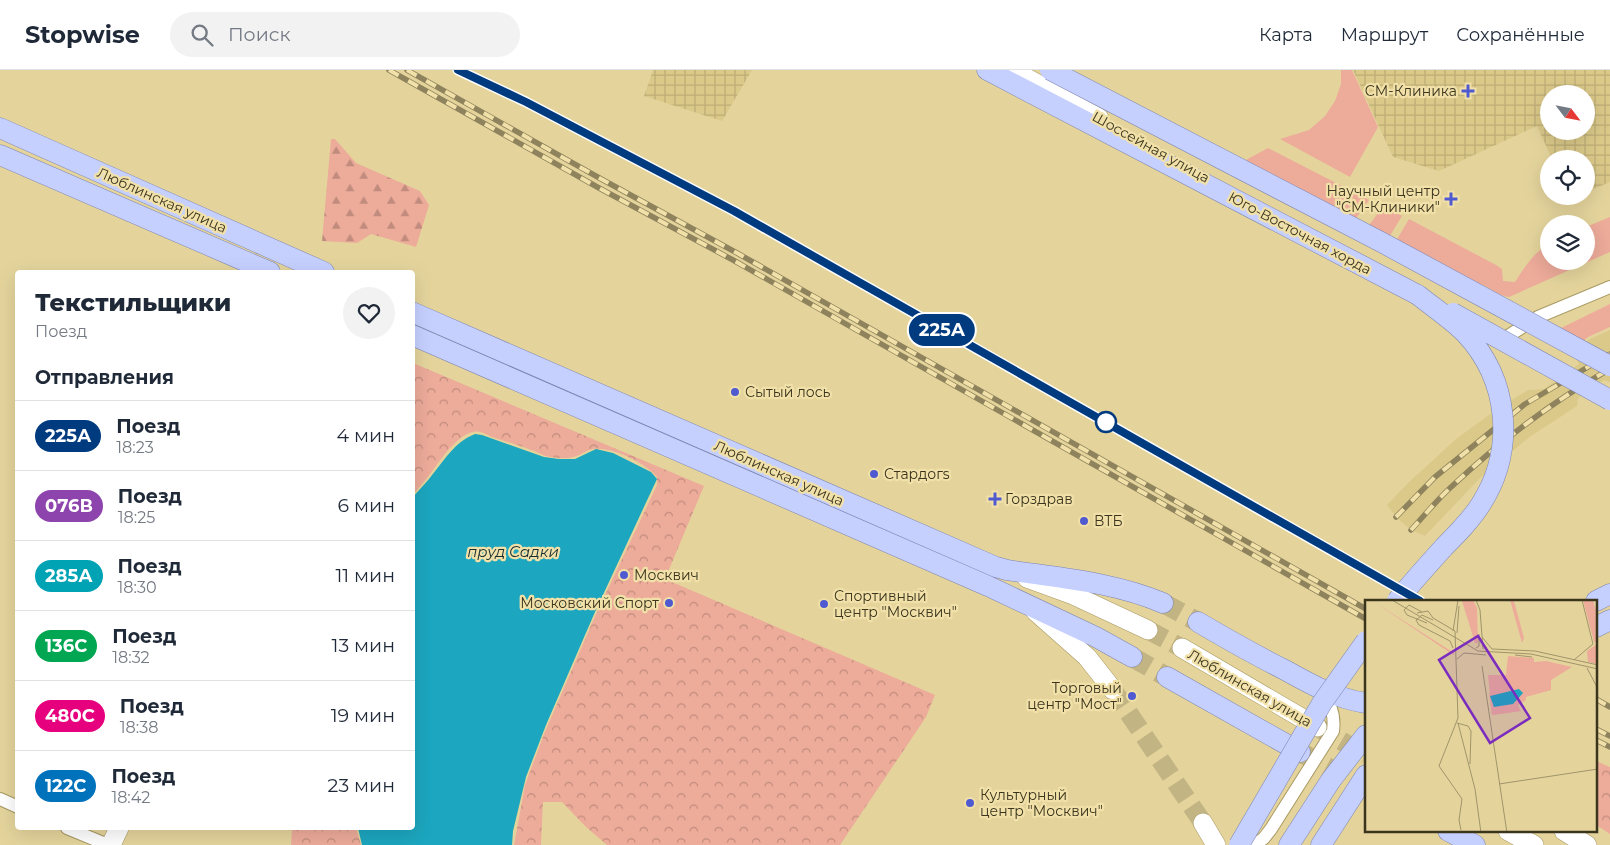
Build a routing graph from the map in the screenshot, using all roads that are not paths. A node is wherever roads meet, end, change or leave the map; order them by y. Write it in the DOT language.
graph roads {
  1 [pos="987,70"];
  2 [pos="1012,70"];
  3 [pos="1050,70"];
  4 [pos="0,128"];
  5 [pos="0,155"];
  6 [pos="265,270"];
  7 [pos="320,270"];
  8 [pos="1610,287"];
  9 [pos="1418,295"];
  10 [pos="415,313"];
  11 [pos="415,335"];
  12 [pos="1505,338"];
  13 [pos="1587,353"];
  14 [pos="1610,362"];
  15 [pos="1555,365"];
  16 [pos="1610,366"];
  17 [pos="1610,400"];
  18 [pos="1008,570"];
  19 [pos="1610,594"];
  20 [pos="1398,600"];
  21 [pos="1598,600"];
  22 [pos="1163,603"];
  23 [pos="1029,605"];
  24 [pos="1610,620"];
  25 [pos="1198,622"];
  26 [pos="1598,627"];
  27 [pos="1148,630"];
  28 [pos="1365,642"];
  29 [pos="1182,648"];
  30 [pos="1132,658"];
  31 [pos="1167,677"];
  32 [pos="1314,686"];
  33 [pos="1113,690"];
  34 [pos="1365,703"];
  35 [pos="1317,727"];
  36 [pos="1365,736"];
  37 [pos="1300,752"];
  38 [pos="1365,777"];
  39 [pos="0,800"];
  40 [pos="15,806"];
  41 [pos="72,830"];
  42 [pos="117,830"];
  43 [pos="1450,832"];
  44 [pos="1510,832"];
  45 [pos="1566,832"];
  46 [pos="1210,834"];
  47 [pos="110,845"];
  48 [pos="1229,845"];
  49 [pos="1239,845"];
  50 [pos="1255,845"];
  51 [pos="1289,845"];
  52 [pos="1321,845"];
  53 [pos="1476,845"];
  54 [pos="1534,845"];
  55 [pos="1587,845"];
  1 -- 9 [label="main road, Юго-Восточная хорда"];
  2 -- 12 [label="main road, Шоссейная улица"];
  3 -- 13 [label="main road, Юго-Восточная хорда, bridge"];
  4 -- 7 [label="main road, Люблинская улица"];
  5 -- 6 [label="main road, Люблинская улица"];
  8 -- 12 [label="street"];
  9 -- 17 [label="main road, Юго-Восточная хорда, bridge"];
  9 -- 20 [label="main road, bridge"];
  10 -- 18 [label="main road, Люблинская улица"];
  11 -- 23 [label="main road, Люблинская улица"];
  12 -- 15 [label="main road, Шоссейная улица"];
  13 -- 14 [label="main road, bridge"];
  13 -- 16 [label="main road, Юго-Восточная хорда, bridge"];
  18 -- 22 [label="main road"];
  18 -- 27 [label="main road, Люблинская улица"];
  19 -- 21 [label="main road"];
  23 -- 30 [label="main road, Люблинская улица"];
  23 -- 33 [label="main road"];
  24 -- 26 [label="main road"];
  25 -- 32 [label="main road"];
  28 -- 49 [label="main road, bridge"];
  29 -- 35 [label="main road, Люблинская улица"];
  31 -- 37 [label="main road"];
  32 -- 34 [label="main road"];
  32 -- 50 [label="street"];
  36 -- 51 [label="main road"];
  38 -- 52 [label="main road"];
  39 -- 40 [label="street"];
  41 -- 47 [label="street"];
  42 -- 47 [label="main road"];
  43 -- 53 [label="main road"];
  44 -- 54 [label="main road"];
  45 -- 55 [label="main road"];
  46 -- 48 [label="street"];
}
